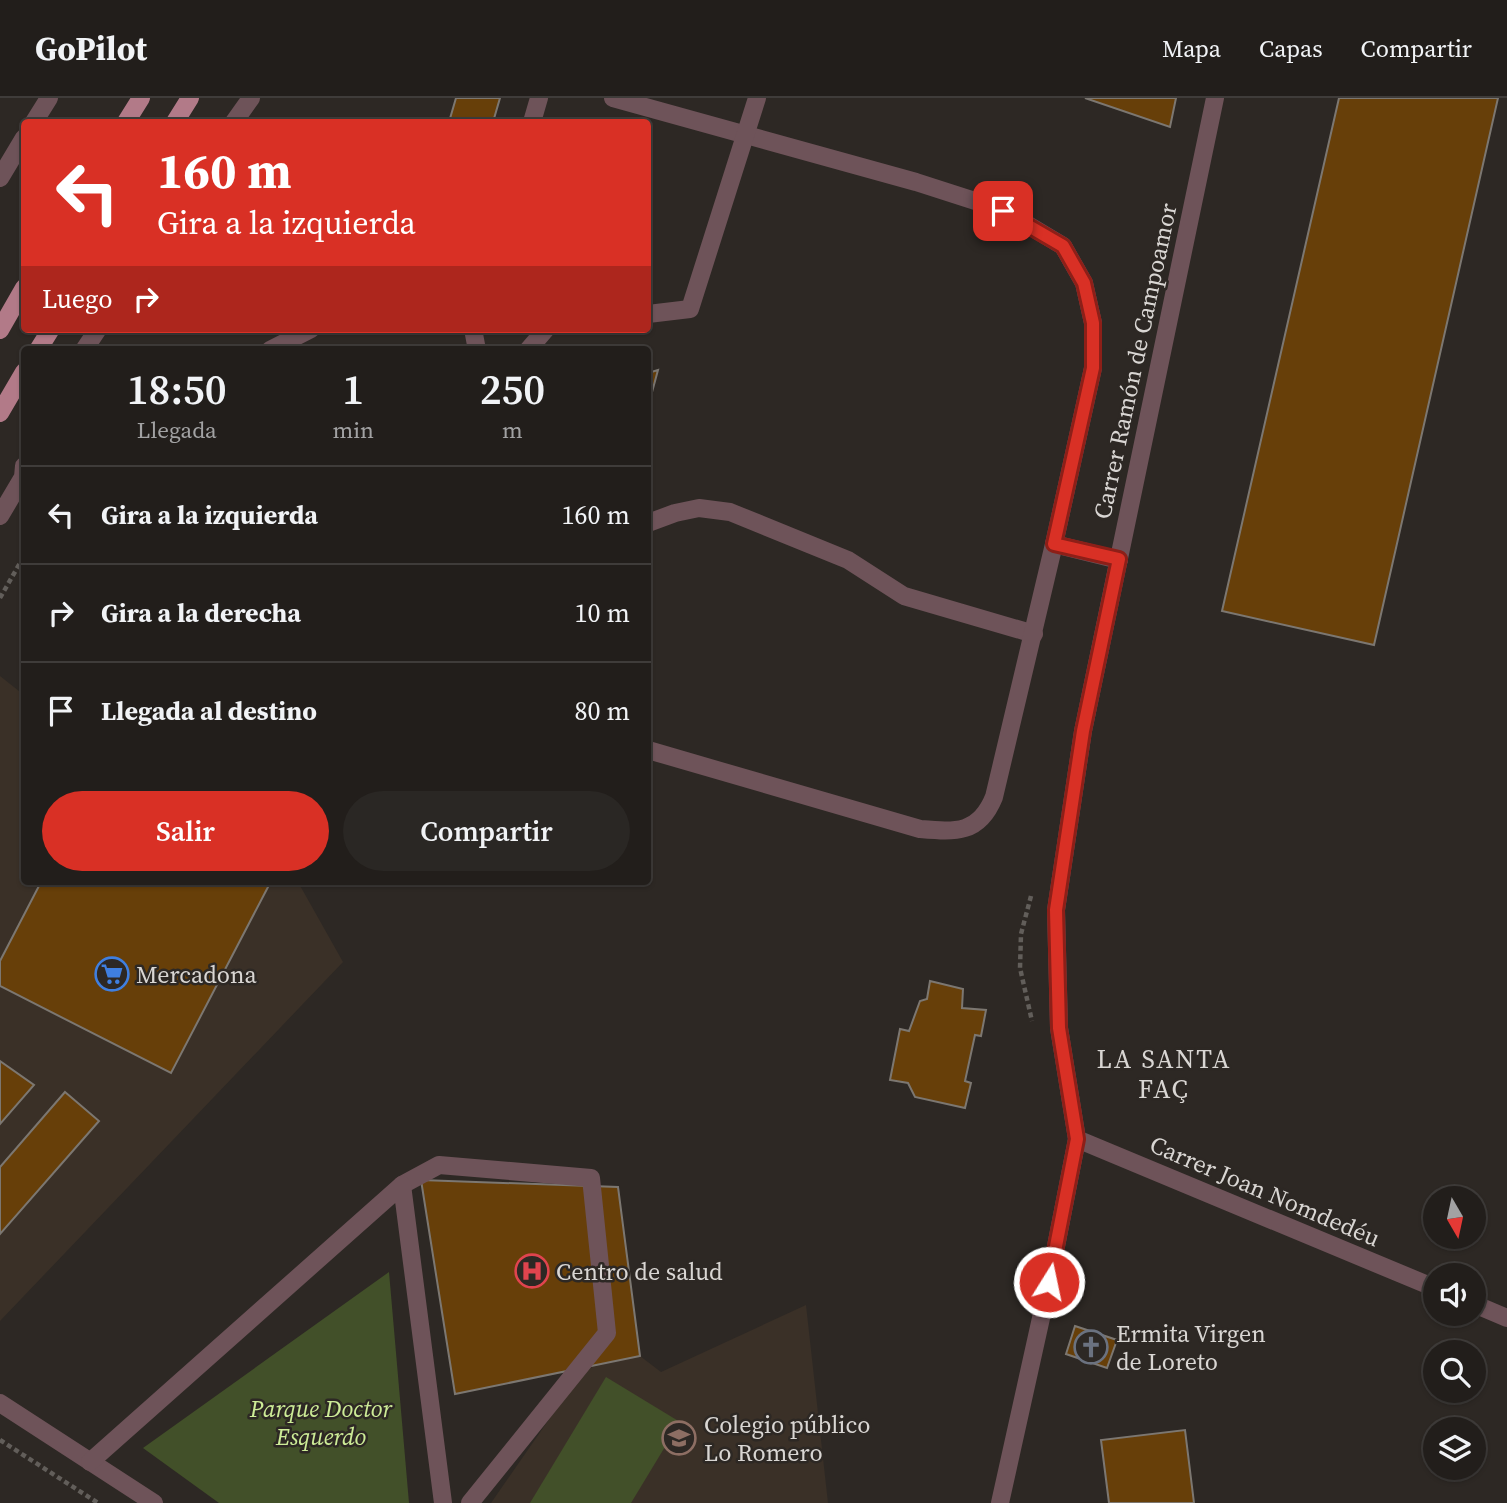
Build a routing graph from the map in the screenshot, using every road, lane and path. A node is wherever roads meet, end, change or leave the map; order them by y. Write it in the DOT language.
graph roads {
  1 [pos="49,98"];
  2 [pos="141,98"];
  3 [pos="190,98"];
  4 [pos="251,98"];
  5 [pos="539,98"];
  6 [pos="613,98"];
  7 [pos="757,98"];
  8 [pos="1215,98"];
  9 [pos="36,119"];
  10 [pos="127,119"];
  11 [pos="177,119"];
  12 [pos="236,119"];
  13 [pos="533,119"];
  14 [pos="746,135"];
  15 [pos="21,143"];
  16 [pos="0,178"];
  17 [pos="21,293"];
  18 [pos="651,314"];
  19 [pos="0,330"];
  20 [pos="303,333"];
  21 [pos="278,346"];
  22 [pos="21,377"];
  23 [pos="0,413"];
  24 [pos="21,481"];
  25 [pos="0,516"];
  26 [pos="651,522"];
  27 [pos="1054,544"];
  28 [pos="1119,559"];
  29 [pos="21,561"];
  30 [pos="0,598"];
  31 [pos="1034,634"];
  32 [pos="651,751"];
  33 [pos="1077,1139"];
  34 [pos="402,1185"];
  35 [pos="1423,1283"];
  36 [pos="1486,1309"];
  37 [pos="1507,1318"];
  38 [pos="0,1403"];
  39 [pos="0,1440"];
  40 [pos="90,1462"];
  41 [pos="98,1503"];
  42 [pos="154,1503"];
  43 [pos="443,1503"];
  44 [pos="470,1503"];
  45 [pos="1000,1503"];
  1 -- 9 [label="street"];
  2 -- 10 [label="main road"];
  3 -- 11 [label="main road"];
  4 -- 12 [label="street"];
  5 -- 13 [label="street"];
  6 -- 14 [label="street"];
  7 -- 14 [label="street"];
  8 -- 28 [label="street, Carrer Ramón de Campoamor"];
  14 -- 18 [label="street"];
  14 -- 27 [label="street"];
  15 -- 16 [label="street"];
  17 -- 19 [label="main road"];
  20 -- 21 [label="street"];
  22 -- 23 [label="main road"];
  24 -- 25 [label="street"];
  26 -- 31 [label="street"];
  27 -- 28 [label="street"];
  27 -- 31 [label="street"];
  28 -- 33 [label="street, Carrer Ramón de Campoamor"];
  29 -- 30 [label="path"];
  31 -- 32 [label="street"];
  33 -- 35 [label="street, Carrer Joan Nomdedéu"];
  33 -- 45 [label="street, Carrer Ramón de Campoamor"];
  34 -- 40 [label="street"];
  34 -- 43 [label="street"];
  34 -- 44 [label="street"];
  36 -- 37 [label="street"];
  38 -- 40 [label="street"];
  39 -- 41 [label="path"];
  40 -- 42 [label="street"];
}
